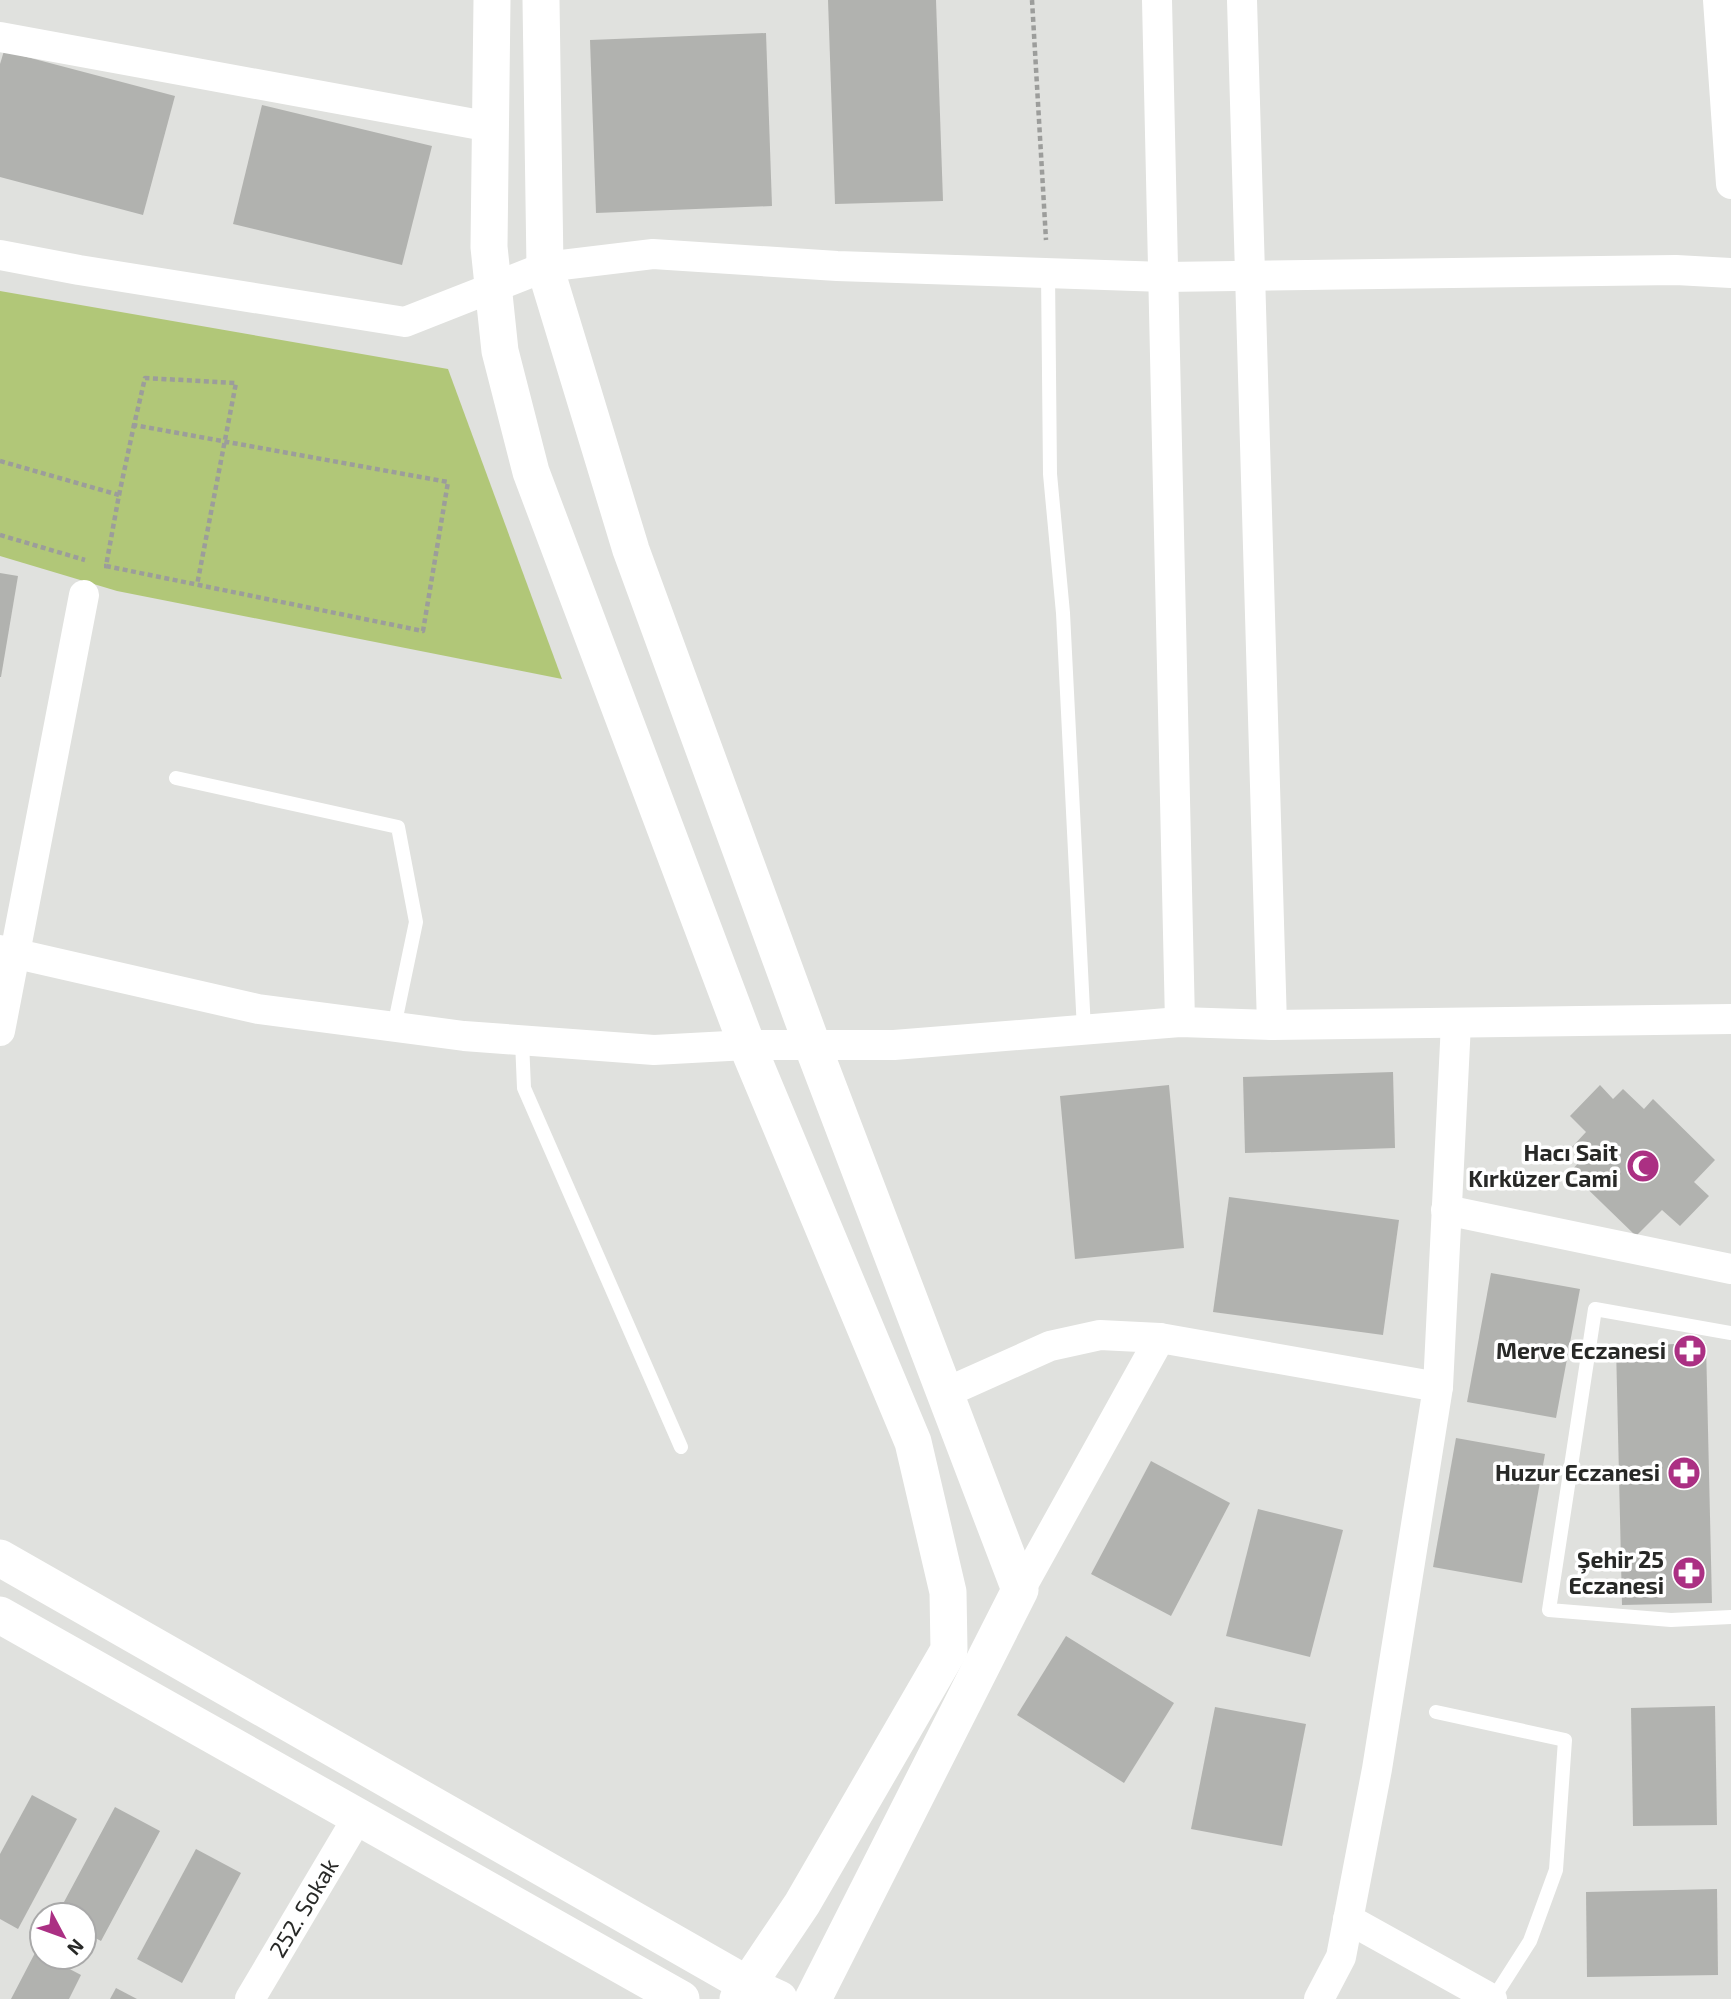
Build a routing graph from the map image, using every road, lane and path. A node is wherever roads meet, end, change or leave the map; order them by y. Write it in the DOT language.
graph roads {
  1 [pos="492,0"];
  2 [pos="541,0"];
  3 [pos="1032,0"];
  4 [pos="1157,0"];
  5 [pos="1242,0"];
  6 [pos="1717,0"];
  7 [pos="0,37"];
  8 [pos="491,127"];
  9 [pos="1731,184"];
  10 [pos="0,256"];
  11 [pos="545,267"];
  12 [pos="1048,273"];
  13 [pos="1731,273"];
  14 [pos="1250,275"];
  15 [pos="1164,277"];
  16 [pos="493,288"];
  17 [pos="134,425"];
  18 [pos="224,442"];
  19 [pos="0,461"];
  20 [pos="119,495"];
  21 [pos="0,535"];
  22 [pos="106,566"];
  23 [pos="197,585"];
  24 [pos="84,595"];
  25 [pos="176,778"];
  26 [pos="8,951"];
  27 [pos="1731,1020"];
  28 [pos="1180,1022"];
  29 [pos="1456,1023"];
  30 [pos="1272,1025"];
  31 [pos="394,1027"];
  32 [pos="1084,1030"];
  33 [pos="0,1031"];
  34 [pos="522,1041"];
  35 [pos="747,1045"];
  36 [pos="813,1047"];
  37 [pos="1446,1210"];
  38 [pos="1731,1269"];
  39 [pos="1731,1333"];
  40 [pos="1160,1338"];
  41 [pos="1438,1387"];
  42 [pos="945,1393"];
  43 [pos="901,1413"];
  44 [pos="681,1447"];
  45 [pos="0,1558"];
  46 [pos="1020,1590"];
  47 [pos="0,1615"];
  48 [pos="1731,1616"];
  49 [pos="1436,1712"];
  50 [pos="358,1816"];
  51 [pos="1348,1919"];
  52 [pos="755,1994"];
  53 [pos="250,1999"];
  54 [pos="681,1999"];
  55 [pos="813,1999"];
  56 [pos="1319,1999"];
  57 [pos="1493,1999"];
  1 -- 8 [label="street"];
  2 -- 11 [label="street"];
  3 -- 12 [label="path"];
  4 -- 15 [label="street"];
  5 -- 14 [label="street"];
  6 -- 9 [label="street"];
  7 -- 8 [label="street"];
  8 -- 16 [label="street"];
  10 -- 16 [label="street"];
  11 -- 12 [label="street"];
  11 -- 16 [label="street"];
  11 -- 36 [label="street"];
  12 -- 15 [label="street"];
  12 -- 32 [label="lane"];
  13 -- 14 [label="street"];
  14 -- 15 [label="street"];
  14 -- 30 [label="street"];
  15 -- 28 [label="street"];
  16 -- 35 [label="street"];
  17 -- 18 [label="path"];
  17 -- 18 [label="path"];
  17 -- 20 [label="path"];
  18 -- 23 [label="path"];
  18 -- 23 [label="path"];
  19 -- 20 [label="path"];
  20 -- 22 [label="path"];
  21 -- 22 [label="path"];
  22 -- 23 [label="path"];
  24 -- 26 [label="street"];
  25 -- 31 [label="lane"];
  26 -- 31 [label="street"];
  26 -- 33 [label="street"];
  27 -- 29 [label="street"];
  28 -- 30 [label="street"];
  28 -- 32 [label="street"];
  29 -- 30 [label="street"];
  29 -- 37 [label="street"];
  31 -- 34 [label="street"];
  32 -- 36 [label="street"];
  34 -- 35 [label="street"];
  34 -- 44 [label="lane"];
  35 -- 36 [label="street"];
  35 -- 43 [label="street"];
  36 -- 42 [label="street"];
  37 -- 38 [label="street"];
  37 -- 41 [label="street"];
  39 -- 48 [label="lane"];
  40 -- 41 [label="street"];
  40 -- 42 [label="street"];
  40 -- 46 [label="street"];
  41 -- 51 [label="street"];
  42 -- 43 [label="street"];
  42 -- 46 [label="street"];
  43 -- 52 [label="street"];
  45 -- 52 [label="street"];
  46 -- 55 [label="street"];
  47 -- 50 [label="street"];
  49 -- 57 [label="lane"];
  50 -- 53 [label="street, 252. Sokak"];
  50 -- 54 [label="street"];
  51 -- 56 [label="street"];
  51 -- 57 [label="street"];
}
